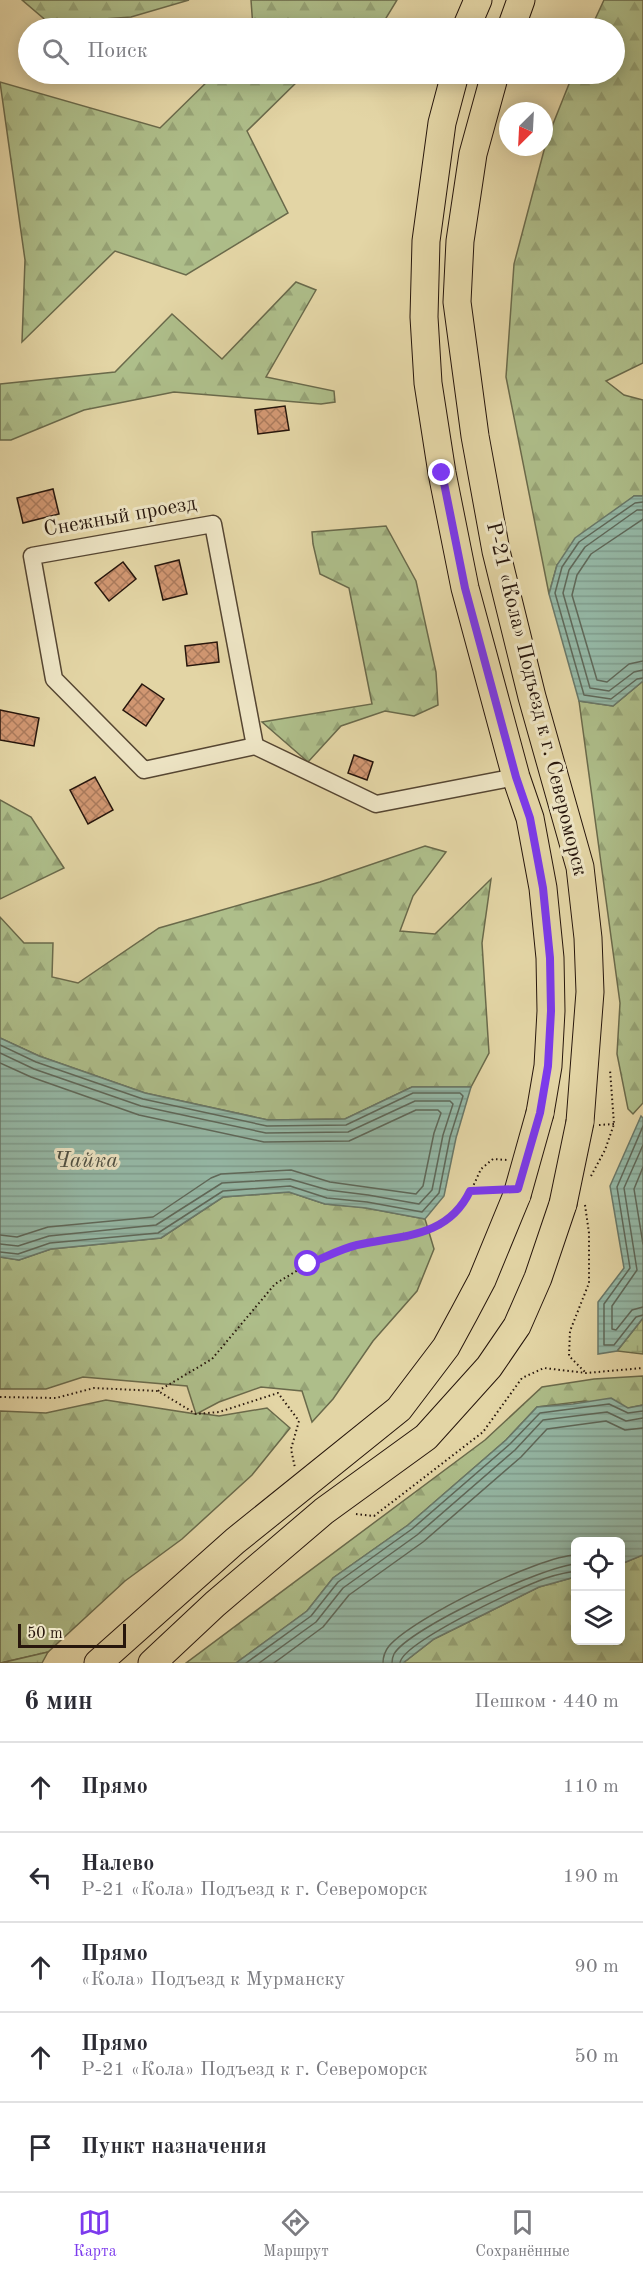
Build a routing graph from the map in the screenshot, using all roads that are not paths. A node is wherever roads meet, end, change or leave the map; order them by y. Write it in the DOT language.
graph roads {
  1 [pos="478,0"];
  2 [pos="521,0"];
  3 [pos="470,18"];
  4 [pos="515,18"];
  5 [pos="452,84"];
  6 [pos="492,84"];
  7 [pos="255,746"];
  8 [pos="516,777"];
  9 [pos="98,1663"];
  10 [pos="153,1663"];
  1 -- 3 [label="main road"];
  2 -- 4 [label="main road"];
  5 -- 8 [label="main road, Р-21 «Кола» Подъезд к г. Североморск"];
  6 -- 10 [label="main road, Р-21 «Кола» Подъезд к г. Североморск, bridge"];
  7 -- 7 [label="street, Снежный проезд"];
  7 -- 8 [label="street"];
  8 -- 9 [label="main road, Р-21 «Кола» Подъезд к г. Североморск, bridge"];
}
